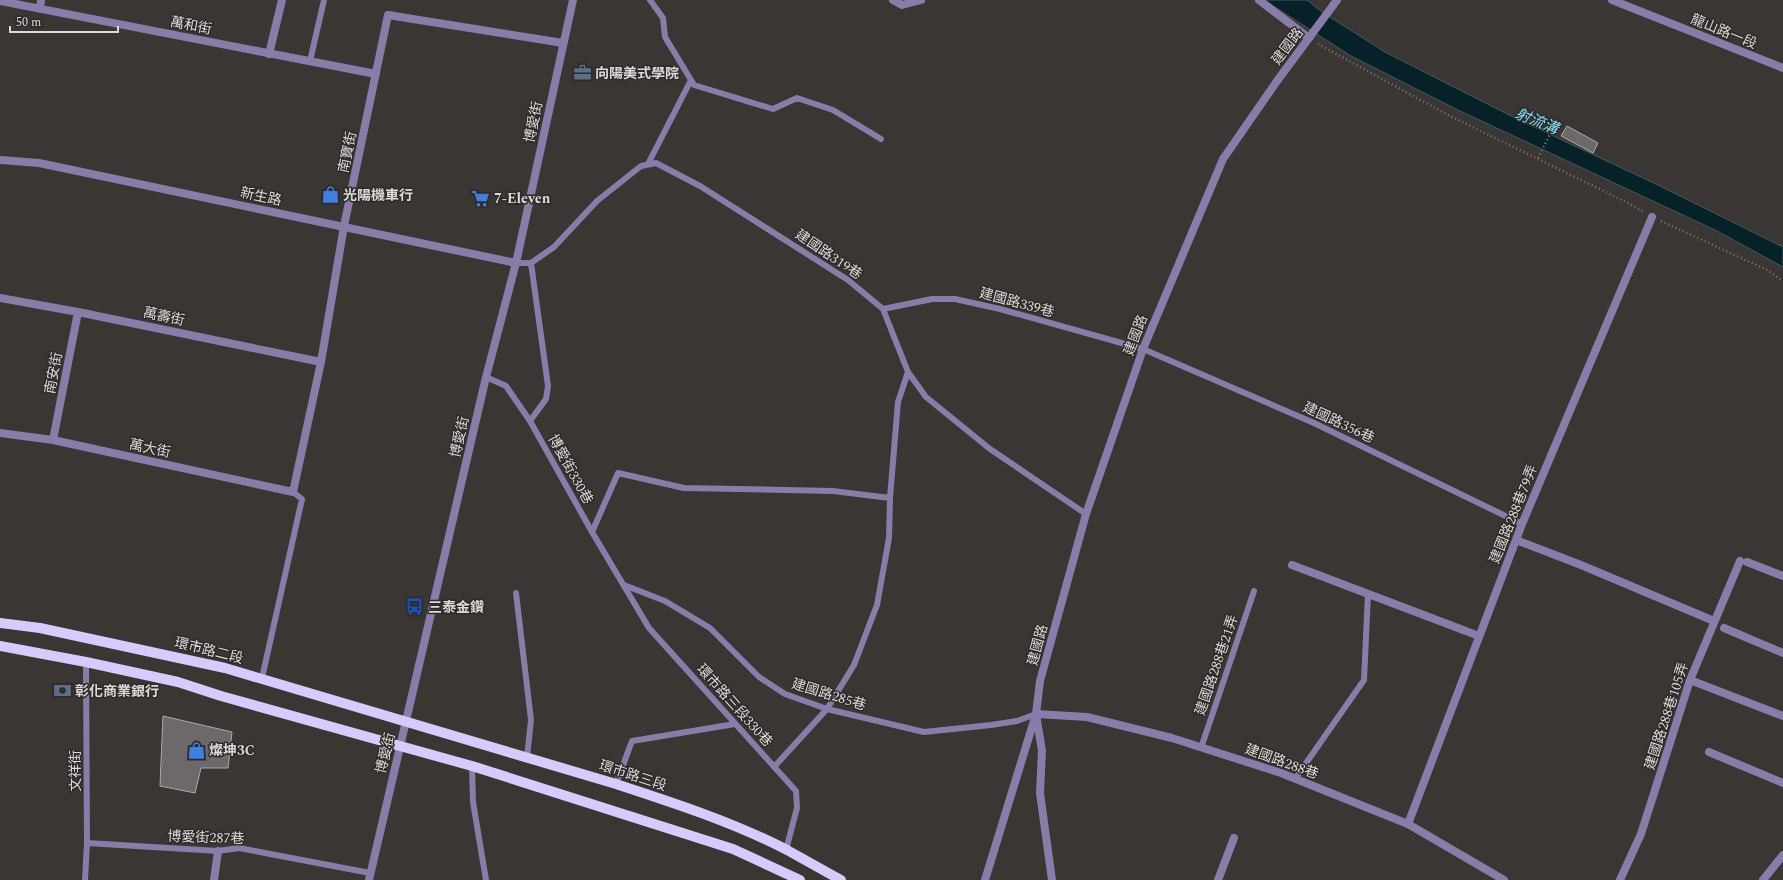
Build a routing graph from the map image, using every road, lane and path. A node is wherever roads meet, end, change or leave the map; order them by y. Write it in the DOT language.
graph roads {
  1 [pos="282,0"];
  2 [pos="324,0"];
  3 [pos="572,0"];
  4 [pos="650,0"];
  5 [pos="893,0"];
  6 [pos="921,0"];
  7 [pos="1259,0"];
  8 [pos="1337,0"];
  9 [pos="1612,0"];
  10 [pos="0,2"];
  11 [pos="40,4"];
  12 [pos="1310,37"];
  13 [pos="563,43"];
  14 [pos="269,54"];
  15 [pos="310,61"];
  16 [pos="1783,68"];
  17 [pos="376,74"];
  18 [pos="691,80"];
  19 [pos="1555,124"];
  20 [pos="881,139"];
  21 [pos="1538,158"];
  22 [pos="0,160"];
  23 [pos="648,164"];
  24 [pos="1652,217"];
  25 [pos="344,226"];
  26 [pos="516,263"];
  27 [pos="531,263"];
  28 [pos="1783,281"];
  29 [pos="0,298"];
  30 [pos="883,309"];
  31 [pos="78,312"];
  32 [pos="1143,349"];
  33 [pos="321,362"];
  34 [pos="908,372"];
  35 [pos="486,377"];
  36 [pos="530,421"];
  37 [pos="0,434"];
  38 [pos="53,440"];
  39 [pos="293,492"];
  40 [pos="890,498"];
  41 [pos="1086,514"];
  42 [pos="1522,524"];
  43 [pos="592,532"];
  44 [pos="1516,540"];
  45 [pos="1292,565"];
  46 [pos="1783,576"];
  47 [pos="624,585"];
  48 [pos="1254,591"];
  49 [pos="516,593"];
  50 [pos="1368,594"];
  51 [pos="1714,621"];
  52 [pos="0,624"];
  53 [pos="1724,628"];
  54 [pos="1479,636"];
  55 [pos="0,646"];
  56 [pos="1783,653"];
  57 [pos="86,662"];
  58 [pos="262,678"];
  59 [pos="1690,680"];
  60 [pos="827,709"];
  61 [pos="1036,714"];
  62 [pos="1783,716"];
  63 [pos="407,721"];
  64 [pos="736,724"];
  65 [pos="400,745"];
  66 [pos="1201,748"];
  67 [pos="1709,752"];
  68 [pos="528,757"];
  69 [pos="472,766"];
  70 [pos="774,766"];
  71 [pos="1295,779"];
  72 [pos="1783,783"];
  73 [pos="616,784"];
  74 [pos="1408,824"];
  75 [pos="1234,838"];
  76 [pos="87,843"];
  77 [pos="786,850"];
  78 [pos="218,851"];
  79 [pos="1783,856"];
  80 [pos="369,877"];
  81 [pos="85,880"];
  82 [pos="214,880"];
  83 [pos="486,880"];
  84 [pos="800,880"];
  85 [pos="841,880"];
  86 [pos="985,880"];
  87 [pos="1052,880"];
  88 [pos="1218,880"];
  89 [pos="1504,880"];
  90 [pos="1620,880"];
  91 [pos="1763,880"];
  1 -- 14 [label="street"];
  2 -- 15 [label="lane"];
  3 -- 13 [label="street, 博愛街"];
  4 -- 18 [label="lane"];
  5 -- 6 [label="street"];
  7 -- 12 [label="street"];
  8 -- 12 [label="street, 建國路"];
  9 -- 16 [label="street, 龍山路一段"];
  10 -- 11 [label="street, 萬和街"];
  11 -- 14 [label="street, 萬和街"];
  12 -- 21 [label="path"];
  12 -- 32 [label="street, 建國路"];
  13 -- 17 [label="street, 南寶街"];
  13 -- 26 [label="street, 博愛街"];
  14 -- 15 [label="street, 萬和街"];
  15 -- 17 [label="street, 萬和街"];
  17 -- 25 [label="street, 南寶街"];
  18 -- 20 [label="lane"];
  18 -- 23 [label="lane"];
  19 -- 21 [label="path"];
  21 -- 24 [label="path"];
  22 -- 25 [label="street, 新生路"];
  23 -- 27 [label="lane"];
  23 -- 30 [label="lane, 建國路319巷"];
  24 -- 28 [label="path"];
  24 -- 42 [label="street, 建國路288巷79弄"];
  25 -- 26 [label="street, 新生路"];
  25 -- 33 [label="street, 南寶街"];
  26 -- 27 [label="lane"];
  26 -- 35 [label="street, 博愛街"];
  27 -- 36 [label="lane"];
  29 -- 31 [label="street, 萬壽街"];
  30 -- 32 [label="lane, 建國路339巷"];
  30 -- 34 [label="lane, 建國路319巷"];
  31 -- 33 [label="street, 萬壽街"];
  31 -- 38 [label="street, 南安街"];
  32 -- 41 [label="street, 建國路"];
  32 -- 42 [label="lane, 建國路356巷"];
  33 -- 39 [label="street, 南寶街"];
  34 -- 40 [label="lane"];
  34 -- 41 [label="lane, 建國路319巷"];
  35 -- 36 [label="lane, 博愛街330巷"];
  35 -- 63 [label="street, 博愛街"];
  36 -- 43 [label="lane, 博愛街330巷"];
  37 -- 38 [label="street, 萬大街"];
  38 -- 39 [label="street, 萬大街"];
  39 -- 58 [label="lane"];
  40 -- 43 [label="lane"];
  40 -- 60 [label="lane"];
  41 -- 61 [label="street, 建國路"];
  42 -- 44 [label="street, 建國路288巷79弄"];
  43 -- 47 [label="lane, 博愛街330巷"];
  44 -- 51 [label="street"];
  44 -- 54 [label="street, 建國路288巷79弄"];
  45 -- 50 [label="street"];
  46 -- 51 [label="street, 建國路288巷105弄"];
  47 -- 60 [label="lane, 建國路285巷"];
  47 -- 64 [label="lane, 環市路三段330巷"];
  48 -- 66 [label="lane, 建國路288巷21弄"];
  49 -- 68 [label="lane"];
  50 -- 54 [label="street"];
  50 -- 71 [label="lane"];
  51 -- 59 [label="street, 建國路288巷105弄"];
  52 -- 58 [label="main road, 環市路二段"];
  53 -- 56 [label="street"];
  54 -- 74 [label="street, 建國路288巷79弄"];
  55 -- 57 [label="main road"];
  57 -- 65 [label="main road"];
  57 -- 76 [label="lane, 文祥街"];
  58 -- 63 [label="main road, 環市路二段"];
  59 -- 62 [label="street"];
  59 -- 90 [label="street, 建國路288巷105弄"];
  60 -- 61 [label="lane, 建國路285巷"];
  60 -- 70 [label="lane"];
  61 -- 66 [label="street, 建國路288巷"];
  61 -- 86 [label="street, 建國路"];
  61 -- 87 [label="street, 建國路"];
  63 -- 65 [label="street, 博愛街"];
  63 -- 68 [label="main road, 環市路三段"];
  64 -- 70 [label="lane, 環市路三段330巷"];
  64 -- 73 [label="lane"];
  65 -- 69 [label="main road"];
  65 -- 80 [label="street, 博愛街"];
  66 -- 71 [label="street, 建國路288巷"];
  67 -- 72 [label="street"];
  68 -- 73 [label="main road, 環市路三段"];
  69 -- 83 [label="lane"];
  69 -- 84 [label="main road"];
  70 -- 77 [label="lane, 環市路三段330巷"];
  71 -- 74 [label="street, 建國路288巷"];
  73 -- 77 [label="main road, 環市路三段"];
  74 -- 89 [label="street, 建國路288巷"];
  75 -- 88 [label="street"];
  76 -- 78 [label="lane, 博愛街287巷"];
  76 -- 81 [label="lane, 文祥街"];
  77 -- 85 [label="main road, 環市路三段"];
  78 -- 80 [label="lane, 博愛街287巷"];
  78 -- 82 [label="street"];
  79 -- 91 [label="street"];
}
